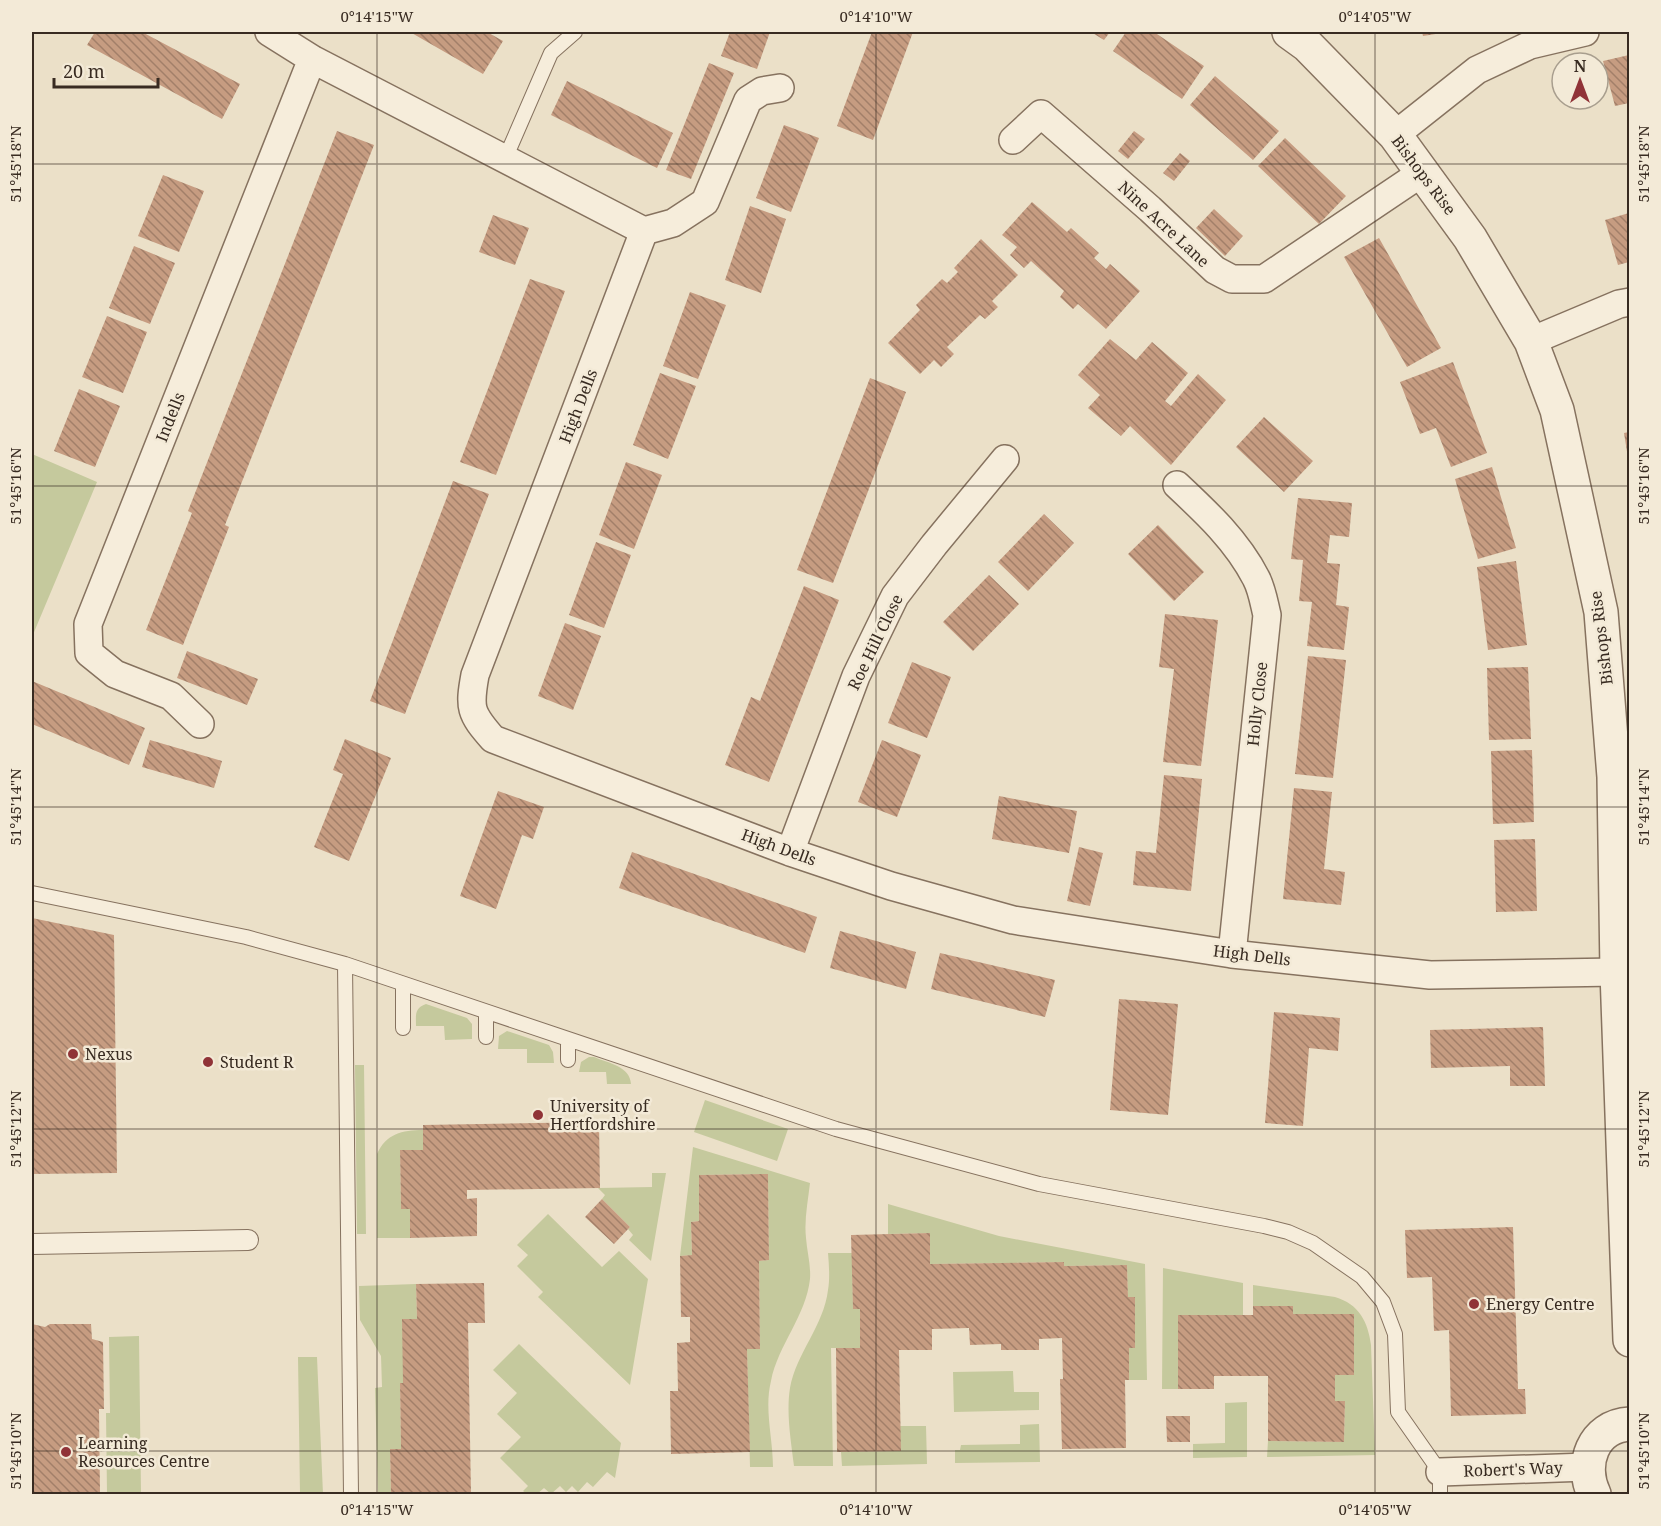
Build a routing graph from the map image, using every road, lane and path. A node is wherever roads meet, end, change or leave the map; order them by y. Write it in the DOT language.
graph roads {
  1 [pos="269,32"];
  2 [pos="575,32"];
  3 [pos="1289,32"];
  4 [pos="1585,32"];
  5 [pos="312,59"];
  6 [pos="780,88"];
  7 [pos="1395,135"];
  8 [pos="1013,140"];
  9 [pos="505,159"];
  10 [pos="1423,172"];
  11 [pos="644,231"];
  12 [pos="1629,302"];
  13 [pos="1530,341"];
  14 [pos="1005,459"];
  15 [pos="1177,485"];
  16 [pos="200,724"];
  17 [pos="790,852"];
  18 [pos="32,892"];
  19 [pos="1232,954"];
  20 [pos="345,964"];
  21 [pos="1617,972"];
  22 [pos="403,984"];
  23 [pos="486,1012"];
  24 [pos="403,1028"];
  25 [pos="486,1037"];
  26 [pos="568,1040"];
  27 [pos="568,1060"];
  28 [pos="248,1240"];
  29 [pos="32,1244"];
  30 [pos="1629,1340"];
  31 [pos="1629,1424"];
  32 [pos="1590,1481"];
  33 [pos="1440,1483"];
  34 [pos="351,1494"];
  1 -- 5 [label="street"];
  2 -- 9 [label="lane"];
  3 -- 7 [label="street, Bishops Rise"];
  4 -- 7 [label="street"];
  5 -- 9 [label="street"];
  5 -- 16 [label="street, Indells"];
  6 -- 11 [label="street"];
  7 -- 10 [label="street, Bishops Rise"];
  8 -- 10 [label="street, Nine Acre Lane"];
  9 -- 11 [label="street"];
  10 -- 13 [label="street, Bishops Rise"];
  11 -- 17 [label="street, High Dells"];
  12 -- 13 [label="street"];
  13 -- 21 [label="street, Bishops Rise"];
  14 -- 17 [label="street, Roe Hill Close"];
  15 -- 19 [label="street, Holly Close"];
  17 -- 19 [label="street, High Dells"];
  18 -- 20 [label="lane"];
  19 -- 21 [label="street, High Dells"];
  20 -- 22 [label="lane"];
  20 -- 34 [label="lane"];
  21 -- 30 [label="street, Bishops Rise"];
  22 -- 23 [label="lane"];
  22 -- 24 [label="lane"];
  23 -- 25 [label="lane"];
  23 -- 26 [label="lane"];
  26 -- 27 [label="lane"];
  26 -- 33 [label="lane"];
  28 -- 29 [label="street"];
  31 -- 32 [label="street"];
  32 -- 33 [label="street, Robert's Way"];
}
